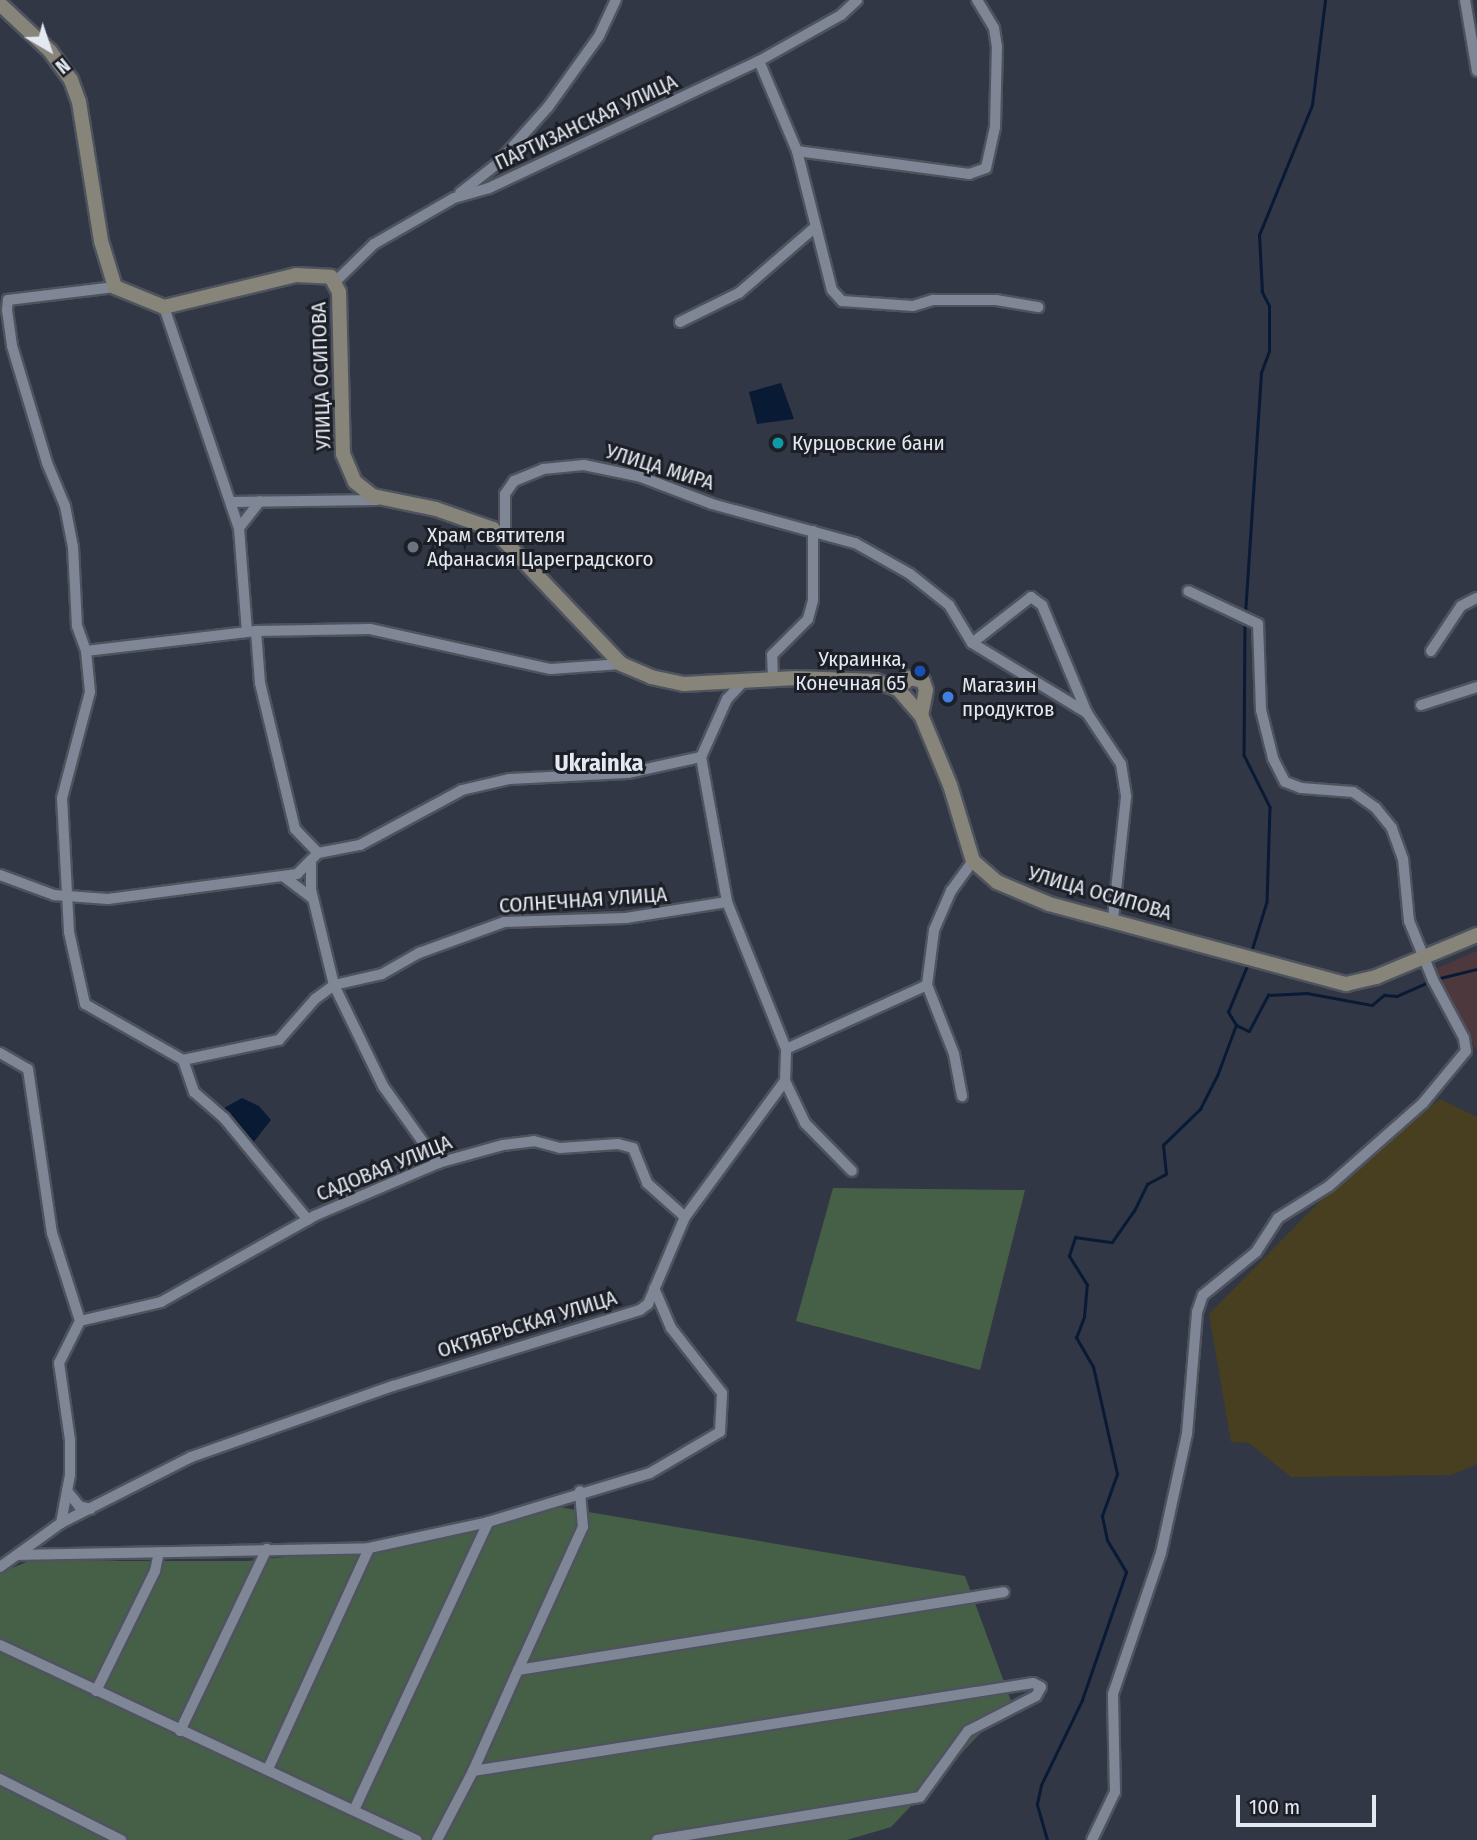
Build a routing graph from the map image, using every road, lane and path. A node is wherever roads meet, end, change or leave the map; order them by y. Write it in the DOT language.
graph roads {
  1 [pos="616,0"];
  2 [pos="857,0"];
  3 [pos="976,0"];
  4 [pos="1465,0"];
  5 [pos="0,4"];
  6 [pos="759,61"];
  7 [pos="1477,71"];
  8 [pos="797,151"];
  9 [pos="454,198"];
  10 [pos="814,228"];
  11 [pos="335,282"];
  12 [pos="115,288"];
  13 [pos="164,307"];
  14 [pos="1038,307"];
  15 [pos="680,322"];
  16 [pos="264,499"];
  17 [pos="389,501"];
  18 [pos="231,502"];
  19 [pos="239,528"];
  20 [pos="813,531"];
  21 [pos="505,539"];
  22 [pos="1188,591"];
  23 [pos="1477,598"];
  24 [pos="252,632"];
  25 [pos="972,643"];
  26 [pos="86,651"];
  27 [pos="1431,651"];
  28 [pos="621,664"];
  29 [pos="773,680"];
  30 [pos="742,683"];
  31 [pos="1477,687"];
  32 [pos="898,689"];
  33 [pos="1421,705"];
  34 [pos="1087,713"];
  35 [pos="921,715"];
  36 [pos="701,757"];
  37 [pos="318,853"];
  38 [pos="973,860"];
  39 [pos="311,863"];
  40 [pos="0,875"];
  41 [pos="283,876"];
  42 [pos="68,896"];
  43 [pos="314,901"];
  44 [pos="727,902"];
  45 [pos="1113,919"];
  46 [pos="1477,935"];
  47 [pos="1424,956"];
  48 [pos="334,985"];
  49 [pos="927,985"];
  50 [pos="786,1049"];
  51 [pos="0,1053"];
  52 [pos="183,1060"];
  53 [pos="785,1081"];
  54 [pos="962,1096"];
  55 [pos="438,1163"];
  56 [pos="852,1171"];
  57 [pos="685,1217"];
  58 [pos="308,1220"];
  59 [pos="654,1288"];
  60 [pos="80,1321"];
  61 [pos="67,1491"];
  62 [pos="580,1491"];
  63 [pos="91,1509"];
  64 [pos="488,1522"];
  65 [pos="61,1523"];
  66 [pos="369,1548"];
  67 [pos="267,1549"];
  68 [pos="159,1552"];
  69 [pos="16,1555"];
  70 [pos="0,1567"];
  71 [pos="1004,1592"];
  72 [pos="0,1646"];
  73 [pos="518,1670"];
  74 [pos="96,1691"];
  75 [pos="180,1731"];
  76 [pos="268,1769"];
  77 [pos="473,1771"];
  78 [pos="0,1779"];
  79 [pos="354,1810"];
  80 [pos="121,1840"];
  81 [pos="417,1840"];
  82 [pos="437,1840"];
  83 [pos="657,1840"];
  84 [pos="1092,1840"];
  1 -- 9 [label="street"];
  2 -- 6 [label="street, ПАРТИЗАНСКАЯ УЛИЦА"];
  3 -- 8 [label="street"];
  4 -- 7 [label="street"];
  5 -- 12 [label="main road"];
  6 -- 8 [label="street"];
  6 -- 9 [label="street, ПАРТИЗАНСКАЯ УЛИЦА"];
  8 -- 10 [label="street"];
  9 -- 11 [label="street, ПАРТИЗАНСКАЯ УЛИЦА"];
  10 -- 14 [label="street"];
  10 -- 15 [label="street"];
  11 -- 13 [label="main road"];
  11 -- 17 [label="main road, УЛИЦА ОСИПОВА"];
  12 -- 13 [label="main road"];
  12 -- 26 [label="street"];
  13 -- 18 [label="street"];
  16 -- 17 [label="street"];
  16 -- 18 [label="street"];
  16 -- 19 [label="street"];
  17 -- 21 [label="main road, УЛИЦА ОСИПОВА"];
  18 -- 19 [label="street"];
  19 -- 24 [label="street"];
  20 -- 21 [label="street, УЛИЦА МИРА"];
  20 -- 25 [label="street, УЛИЦА МИРА"];
  20 -- 29 [label="street"];
  21 -- 28 [label="main road, УЛИЦА ОСИПОВА"];
  22 -- 47 [label="street"];
  23 -- 27 [label="street"];
  24 -- 26 [label="street"];
  24 -- 28 [label="street"];
  24 -- 37 [label="street"];
  25 -- 34 [label="street, УЛИЦА МИРА"];
  25 -- 34 [label="street"];
  26 -- 42 [label="street"];
  28 -- 30 [label="main road, УЛИЦА ОСИПОВА"];
  29 -- 30 [label="main road, УЛИЦА ОСИПОВА"];
  29 -- 32 [label="main road, УЛИЦА ОСИПОВА"];
  30 -- 36 [label="street"];
  31 -- 33 [label="street"];
  32 -- 35 [label="main road"];
  32 -- 35 [label="main road, УЛИЦА ОСИПОВА"];
  34 -- 45 [label="street, УЛИЦА МИРА"];
  35 -- 38 [label="main road"];
  36 -- 37 [label="street"];
  36 -- 44 [label="street"];
  37 -- 39 [label="street"];
  38 -- 45 [label="main road, УЛИЦА ОСИПОВА"];
  38 -- 49 [label="street"];
  39 -- 41 [label="street"];
  39 -- 43 [label="street"];
  40 -- 42 [label="street"];
  41 -- 42 [label="street"];
  41 -- 43 [label="street"];
  42 -- 52 [label="street"];
  43 -- 48 [label="street"];
  44 -- 48 [label="street, СОЛНЕЧНАЯ УЛИЦА"];
  44 -- 50 [label="street"];
  45 -- 47 [label="main road, УЛИЦА ОСИПОВА"];
  46 -- 47 [label="main road"];
  47 -- 84 [label="street"];
  48 -- 52 [label="street, СОЛНЕЧНАЯ УЛИЦА"];
  48 -- 55 [label="street"];
  49 -- 50 [label="street"];
  49 -- 54 [label="street"];
  50 -- 53 [label="street"];
  51 -- 60 [label="street"];
  52 -- 58 [label="street"];
  53 -- 56 [label="street"];
  53 -- 57 [label="street, ОКТЯБРЬСКАЯ УЛИЦА"];
  55 -- 57 [label="street, САДОВАЯ УЛИЦА"];
  55 -- 58 [label="street, САДОВАЯ УЛИЦА"];
  57 -- 59 [label="street, ОКТЯБРЬСКАЯ УЛИЦА"];
  58 -- 60 [label="street, САДОВАЯ УЛИЦА"];
  59 -- 62 [label="street"];
  59 -- 63 [label="street, ОКТЯБРЬСКАЯ УЛИЦА"];
  60 -- 61 [label="street"];
  61 -- 63 [label="street"];
  61 -- 65 [label="street"];
  62 -- 64 [label="street"];
  62 -- 73 [label="street"];
  63 -- 65 [label="street, ОКТЯБРЬСКАЯ УЛИЦА"];
  64 -- 66 [label="street"];
  64 -- 79 [label="street"];
  65 -- 69 [label="street, ОКТЯБРЬСКАЯ УЛИЦА"];
  66 -- 67 [label="street"];
  66 -- 76 [label="street"];
  67 -- 68 [label="street"];
  67 -- 75 [label="street"];
  68 -- 69 [label="street"];
  68 -- 74 [label="street"];
  69 -- 70 [label="street, ОКТЯБРЬСКАЯ УЛИЦА"];
  71 -- 73 [label="street"];
  72 -- 74 [label="street"];
  73 -- 77 [label="street"];
  74 -- 75 [label="street"];
  75 -- 76 [label="street"];
  76 -- 79 [label="street"];
  77 -- 82 [label="street"];
  77 -- 83 [label="street"];
  78 -- 80 [label="street"];
  79 -- 81 [label="street"];
}
